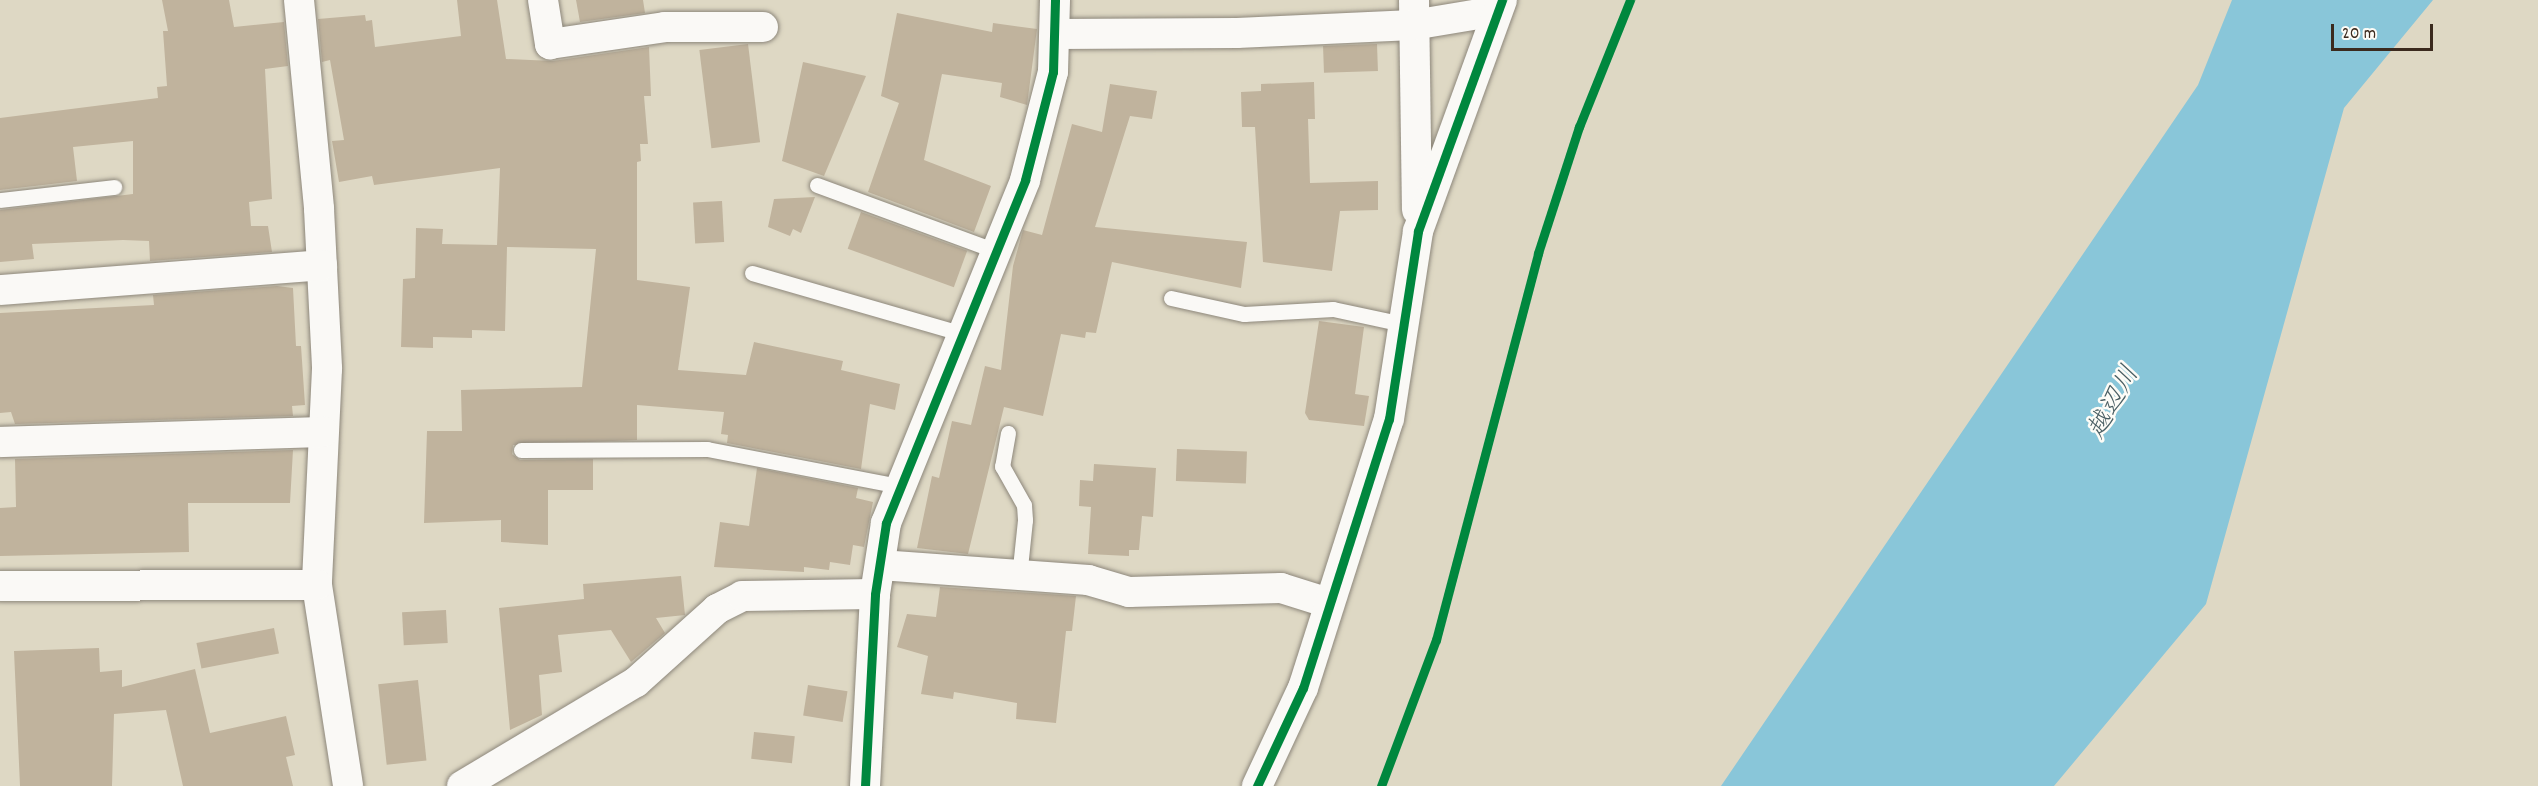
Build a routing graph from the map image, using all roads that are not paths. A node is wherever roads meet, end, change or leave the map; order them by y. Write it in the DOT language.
graph roads {
  1 [pos="299,0"];
  2 [pos="543,0"];
  3 [pos="1055,0"];
  4 [pos="1500,6"];
  5 [pos="1414,12"];
  6 [pos="763,27"];
  7 [pos="1058,34"];
  8 [pos="817,185"];
  9 [pos="114,187"];
  10 [pos="0,200"];
  11 [pos="1418,231"];
  12 [pos="996,251"];
  13 [pos="322,265"];
  14 [pos="752,273"];
  15 [pos="0,290"];
  16 [pos="1171,298"];
  17 [pos="1403,324"];
  18 [pos="967,335"];
  19 [pos="323,432"];
  20 [pos="1008,433"];
  21 [pos="0,442"];
  22 [pos="521,450"];
  23 [pos="900,486"];
  24 [pos="880,565"];
  25 [pos="1018,577"];
  26 [pos="317,585"];
  27 [pos="0,586"];
  28 [pos="876,594"];
  29 [pos="1329,603"];
  30 [pos="348,786"];
  31 [pos="462,786"];
  32 [pos="865,786"];
  33 [pos="1257,786"];
  1 -- 13 [label="street"];
  2 -- 6 [label="street"];
  3 -- 7 [label="street"];
  4 -- 5 [label="street"];
  4 -- 11 [label="street"];
  5 -- 7 [label="street"];
  5 -- 11 [label="street"];
  7 -- 12 [label="street"];
  8 -- 12 [label="lane"];
  9 -- 10 [label="lane"];
  11 -- 17 [label="street"];
  12 -- 18 [label="street"];
  13 -- 15 [label="street"];
  13 -- 19 [label="street"];
  14 -- 18 [label="lane"];
  16 -- 17 [label="lane"];
  17 -- 29 [label="street"];
  18 -- 23 [label="street"];
  19 -- 21 [label="street"];
  19 -- 26 [label="street"];
  20 -- 25 [label="lane"];
  22 -- 23 [label="lane"];
  23 -- 24 [label="street"];
  24 -- 25 [label="street"];
  24 -- 28 [label="street"];
  25 -- 29 [label="street"];
  26 -- 27 [label="street"];
  26 -- 30 [label="street"];
  28 -- 31 [label="street"];
  28 -- 32 [label="street"];
  29 -- 33 [label="street"];
}
